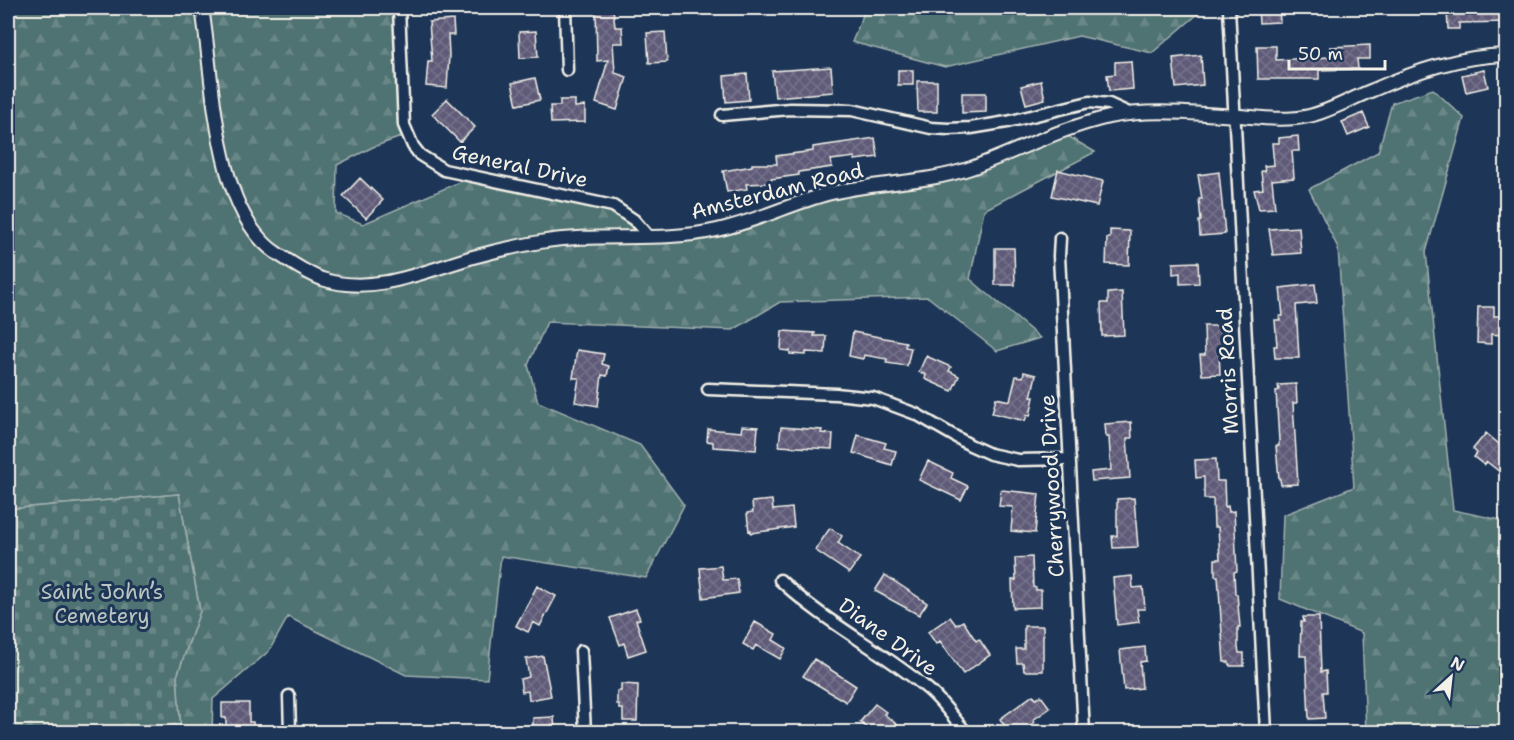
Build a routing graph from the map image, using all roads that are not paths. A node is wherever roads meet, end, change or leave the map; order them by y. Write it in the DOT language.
graph roads {
  1 [pos="202,8"];
  2 [pos="399,8"];
  3 [pos="565,8"];
  4 [pos="1229,8"];
  5 [pos="1506,55"];
  6 [pos="567,70"];
  7 [pos="1131,114"];
  8 [pos="722,115"];
  9 [pos="1235,116"];
  10 [pos="648,236"];
  11 [pos="1060,238"];
  12 [pos="708,389"];
  13 [pos="1070,459"];
  14 [pos="780,580"];
  15 [pos="581,651"];
  16 [pos="289,696"];
  17 [pos="290,732"];
  18 [pos="585,732"];
  19 [pos="966,732"];
  20 [pos="1084,732"];
  21 [pos="1266,732"];
  1 -- 10 [label="street, Amsterdam Road"];
  2 -- 10 [label="street, General Drive"];
  3 -- 6 [label="street"];
  4 -- 9 [label="street, Morris Road"];
  5 -- 9 [label="street, Amsterdam Road"];
  7 -- 8 [label="street"];
  7 -- 9 [label="street, Amsterdam Road"];
  7 -- 10 [label="street, Amsterdam Road"];
  9 -- 21 [label="street, Morris Road"];
  11 -- 13 [label="street, Cherrywood Drive"];
  12 -- 13 [label="street"];
  13 -- 20 [label="street, Cherrywood Drive"];
  14 -- 19 [label="street, Diane Drive"];
  15 -- 18 [label="street"];
  16 -- 17 [label="street"];
}
